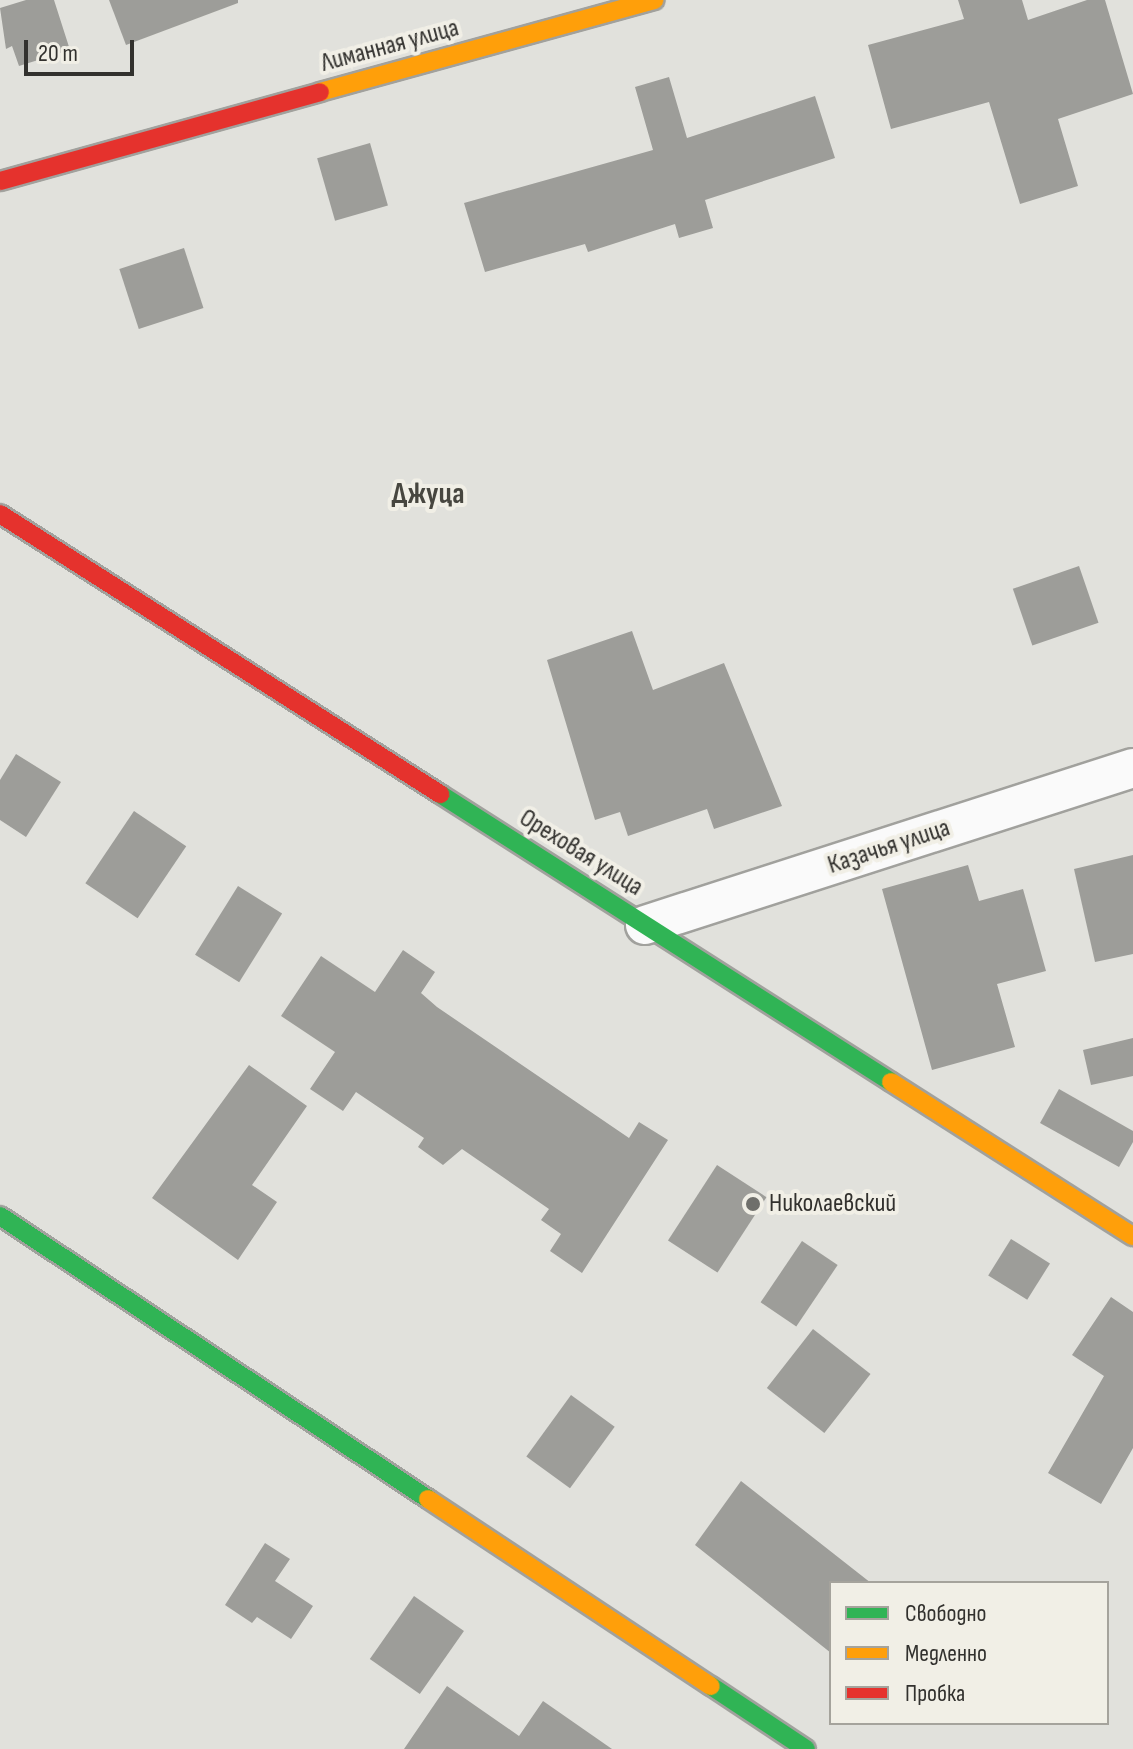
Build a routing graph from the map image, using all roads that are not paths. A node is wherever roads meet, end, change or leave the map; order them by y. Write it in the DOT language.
graph roads {
  1 [pos="655,0"];
  2 [pos="0,181"];
  3 [pos="0,514"];
  4 [pos="1133,768"];
  5 [pos="645,925"];
  6 [pos="0,1216"];
  7 [pos="1133,1236"];
  8 [pos="806,1749"];
  1 -- 2 [label="street, Лиманная улица"];
  3 -- 5 [label="street, Ореховая улица"];
  4 -- 5 [label="street, Казачья улица"];
  5 -- 7 [label="street, Ореховая улица"];
  6 -- 8 [label="street"];
}
